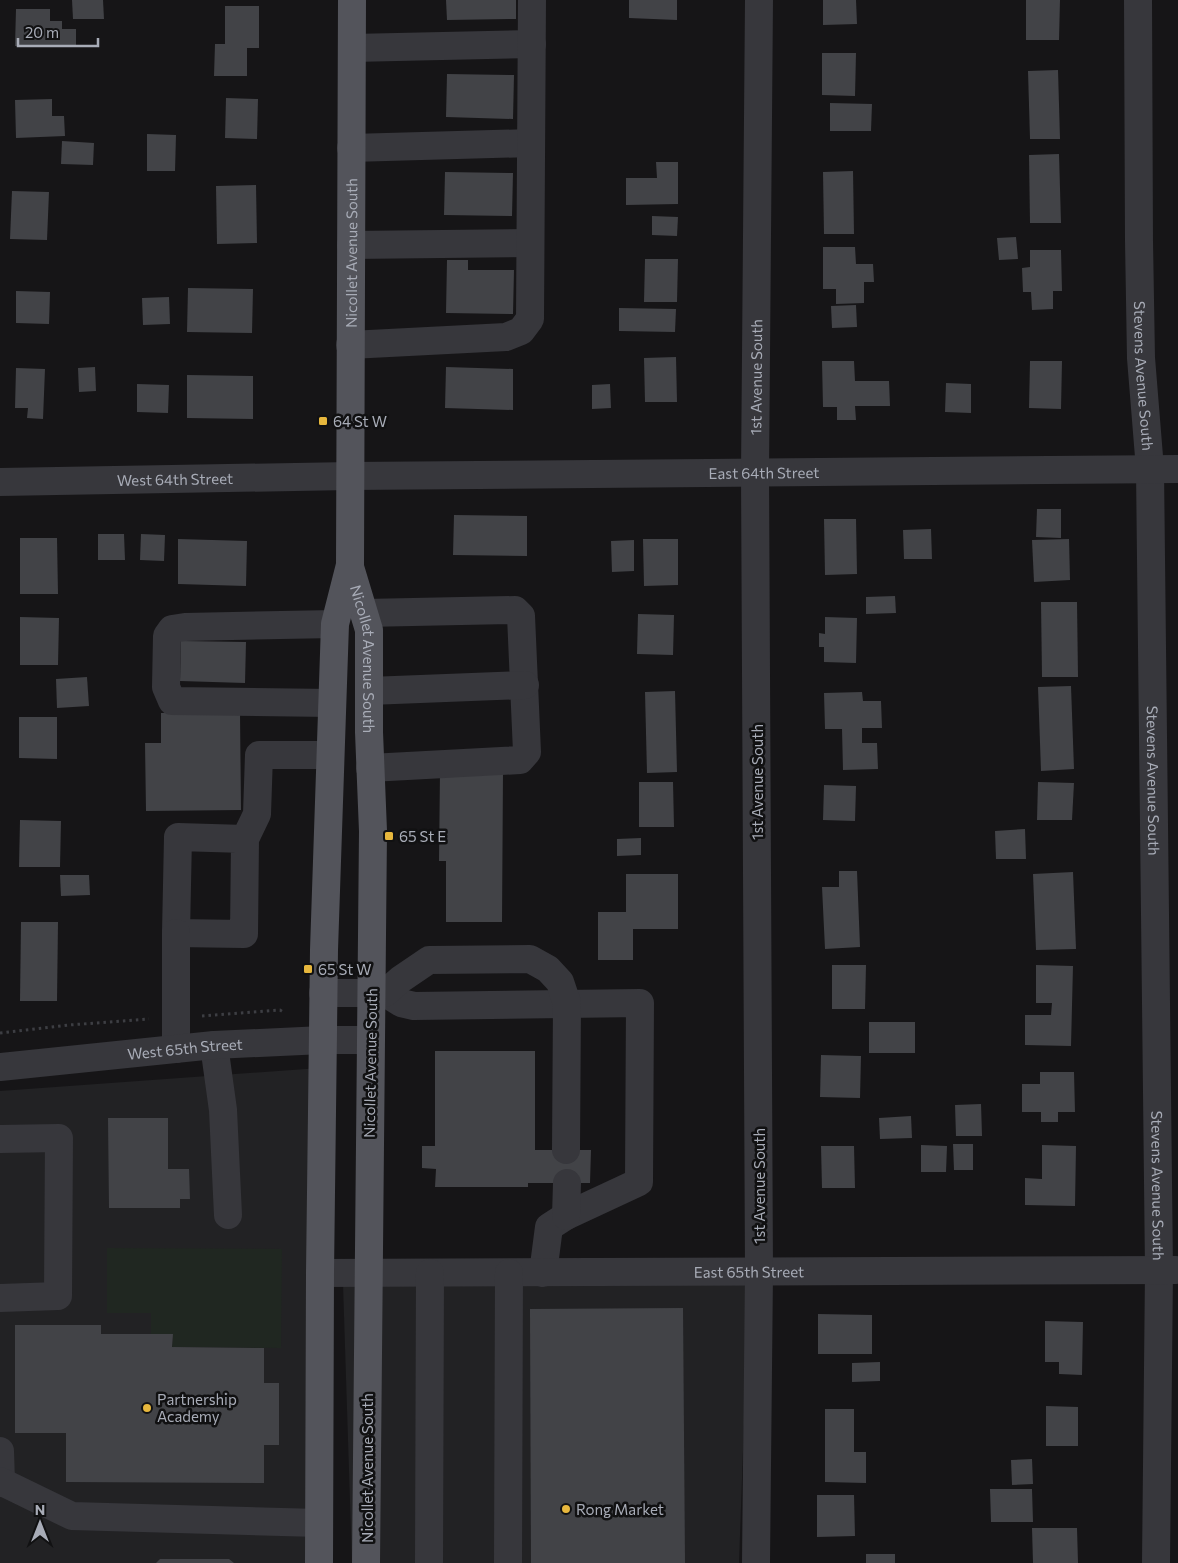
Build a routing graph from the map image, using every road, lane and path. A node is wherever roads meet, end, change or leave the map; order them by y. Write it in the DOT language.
graph roads {
  1 [pos="352,0"];
  2 [pos="532,0"];
  3 [pos="759,0"];
  4 [pos="1138,0"];
  5 [pos="532,44"];
  6 [pos="352,48"];
  7 [pos="531,143"];
  8 [pos="351,148"];
  9 [pos="530,243"];
  10 [pos="351,245"];
  11 [pos="350,344"];
  12 [pos="1150,469"];
  13 [pos="1178,469"];
  14 [pos="755,473"];
  15 [pos="350,476"];
  16 [pos="0,482"];
  17 [pos="350,565"];
  18 [pos="364,613"];
  19 [pos="335,624"];
  20 [pos="525,685"];
  21 [pos="369,691"];
  22 [pos="332,703"];
  23 [pos="330,755"];
  24 [pos="370,768"];
  25 [pos="245,839"];
  26 [pos="176,933"];
  27 [pos="323,993"];
  28 [pos="378,993"];
  29 [pos="567,1003"];
  30 [pos="280,1010"];
  31 [pos="176,1018"];
  32 [pos="0,1033"];
  33 [pos="323,1040"];
  34 [pos="370,1040"];
  35 [pos="214,1045"];
  36 [pos="176,1049"];
  37 [pos="0,1067"];
  38 [pos="0,1139"];
  39 [pos="566,1150"];
  40 [pos="567,1183"];
  41 [pos="228,1215"];
  42 [pos="566,1216"];
  43 [pos="1168,1270"];
  44 [pos="759,1272"];
  45 [pos="320,1273"];
  46 [pos="368,1273"];
  47 [pos="430,1273"];
  48 [pos="508,1273"];
  49 [pos="543,1273"];
  50 [pos="0,1298"];
  51 [pos="0,1452"];
  52 [pos="1,1482"];
  53 [pos="319,1523"];
  54 [pos="319,1563"];
  55 [pos="366,1563"];
  56 [pos="429,1563"];
  57 [pos="508,1563"];
  58 [pos="756,1563"];
  59 [pos="1156,1563"];
  1 -- 6 [label="main road, Nicollet Avenue South"];
  2 -- 5 [label="street"];
  3 -- 14 [label="street, 1st Avenue South"];
  4 -- 12 [label="street, Stevens Avenue South"];
  5 -- 6 [label="street"];
  5 -- 7 [label="street"];
  6 -- 8 [label="main road, Nicollet Avenue South"];
  7 -- 8 [label="street"];
  7 -- 9 [label="street"];
  8 -- 10 [label="main road, Nicollet Avenue South"];
  9 -- 10 [label="street"];
  9 -- 11 [label="street"];
  10 -- 11 [label="main road, Nicollet Avenue South"];
  11 -- 15 [label="main road, Nicollet Avenue South"];
  12 -- 13 [label="street, East 64th Street"];
  12 -- 14 [label="street, East 64th Street"];
  12 -- 43 [label="street, Stevens Avenue South"];
  14 -- 15 [label="street, East 64th Street"];
  14 -- 44 [label="street, 1st Avenue South"];
  15 -- 16 [label="street, West 64th Street"];
  15 -- 17 [label="main road, Nicollet Avenue South"];
  17 -- 18 [label="main road, Nicollet Avenue South"];
  17 -- 19 [label="main road, Nicollet Avenue South"];
  18 -- 20 [label="street"];
  18 -- 21 [label="main road, Nicollet Avenue South"];
  19 -- 22 [label="main road, Nicollet Avenue South"];
  19 -- 22 [label="street"];
  20 -- 21 [label="street"];
  20 -- 24 [label="street"];
  21 -- 24 [label="main road, Nicollet Avenue South"];
  22 -- 23 [label="main road, Nicollet Avenue South"];
  23 -- 25 [label="street"];
  23 -- 27 [label="main road, Nicollet Avenue South"];
  24 -- 28 [label="main road, Nicollet Avenue South"];
  25 -- 26 [label="street"];
  25 -- 26 [label="street"];
  26 -- 31 [label="street"];
  27 -- 28 [label="street"];
  27 -- 33 [label="main road, Nicollet Avenue South"];
  28 -- 29 [label="street"];
  28 -- 29 [label="street"];
  28 -- 34 [label="main road, Nicollet Avenue South"];
  29 -- 39 [label="street"];
  29 -- 42 [label="street"];
  30 -- 31 [label="path"];
  31 -- 32 [label="path"];
  31 -- 36 [label="street"];
  33 -- 34 [label="street, West 65th Street"];
  33 -- 35 [label="street, West 65th Street"];
  33 -- 45 [label="main road, Nicollet Avenue South"];
  34 -- 46 [label="main road, Nicollet Avenue South"];
  35 -- 36 [label="street, West 65th Street"];
  35 -- 41 [label="street"];
  36 -- 37 [label="street, West 65th Street"];
  38 -- 50 [label="street"];
  40 -- 42 [label="street"];
  42 -- 49 [label="street"];
  43 -- 44 [label="street, East 65th Street"];
  43 -- 59 [label="street, Stevens Avenue South"];
  44 -- 49 [label="street, East 65th Street"];
  44 -- 58 [label="street, 1st Avenue South"];
  45 -- 46 [label="street, East 65th Street"];
  45 -- 53 [label="main road, Nicollet Avenue South"];
  46 -- 47 [label="street, East 65th Street"];
  46 -- 55 [label="main road, Nicollet Avenue South"];
  47 -- 48 [label="street, East 65th Street"];
  47 -- 56 [label="street"];
  48 -- 49 [label="street, East 65th Street"];
  48 -- 57 [label="street"];
  51 -- 52 [label="street"];
  52 -- 53 [label="street"];
  53 -- 54 [label="main road, Nicollet Avenue South"];
}
